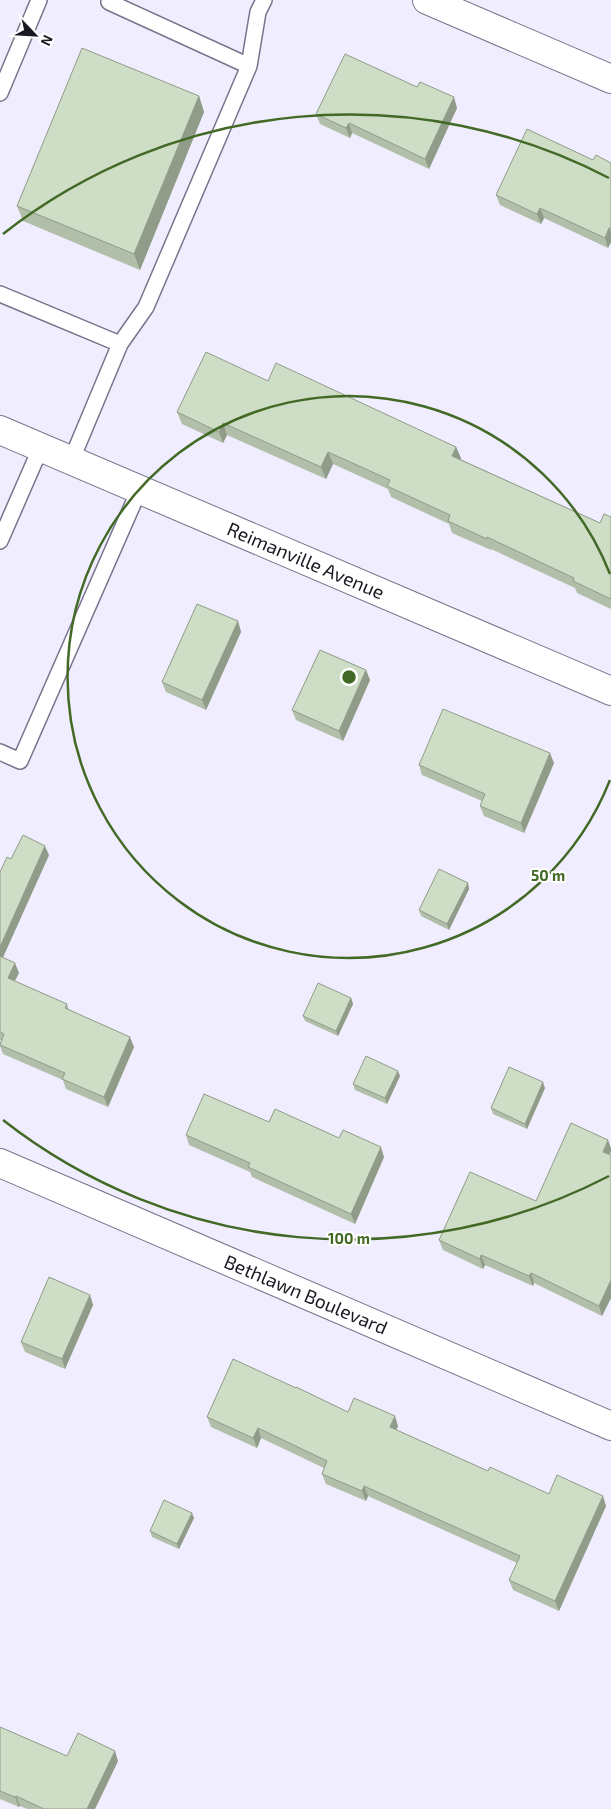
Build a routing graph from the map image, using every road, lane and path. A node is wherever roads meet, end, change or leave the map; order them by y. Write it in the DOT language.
graph roads {
  1 [pos="40,0"];
  2 [pos="264,0"];
  3 [pos="427,0"];
  4 [pos="107,1"];
  5 [pos="249,66"];
  6 [pos="611,79"];
  7 [pos="0,93"];
  8 [pos="0,294"];
  9 [pos="120,344"];
  10 [pos="0,430"];
  11 [pos="41,447"];
  12 [pos="71,461"];
  13 [pos="140,488"];
  14 [pos="0,541"];
  15 [pos="611,691"];
  16 [pos="0,752"];
  17 [pos="0,1162"];
  18 [pos="611,1426"];
  1 -- 7 [label="lane"];
  2 -- 5 [label="lane"];
  3 -- 6 [label="street"];
  4 -- 5 [label="lane"];
  5 -- 9 [label="lane"];
  8 -- 9 [label="lane"];
  9 -- 12 [label="lane"];
  10 -- 11 [label="street, Reimanville Avenue"];
  11 -- 12 [label="street, Reimanville Avenue"];
  11 -- 14 [label="lane"];
  12 -- 13 [label="street, Reimanville Avenue"];
  13 -- 15 [label="street, Reimanville Avenue"];
  13 -- 16 [label="lane"];
  17 -- 18 [label="street, Bethlawn Boulevard"];
}
